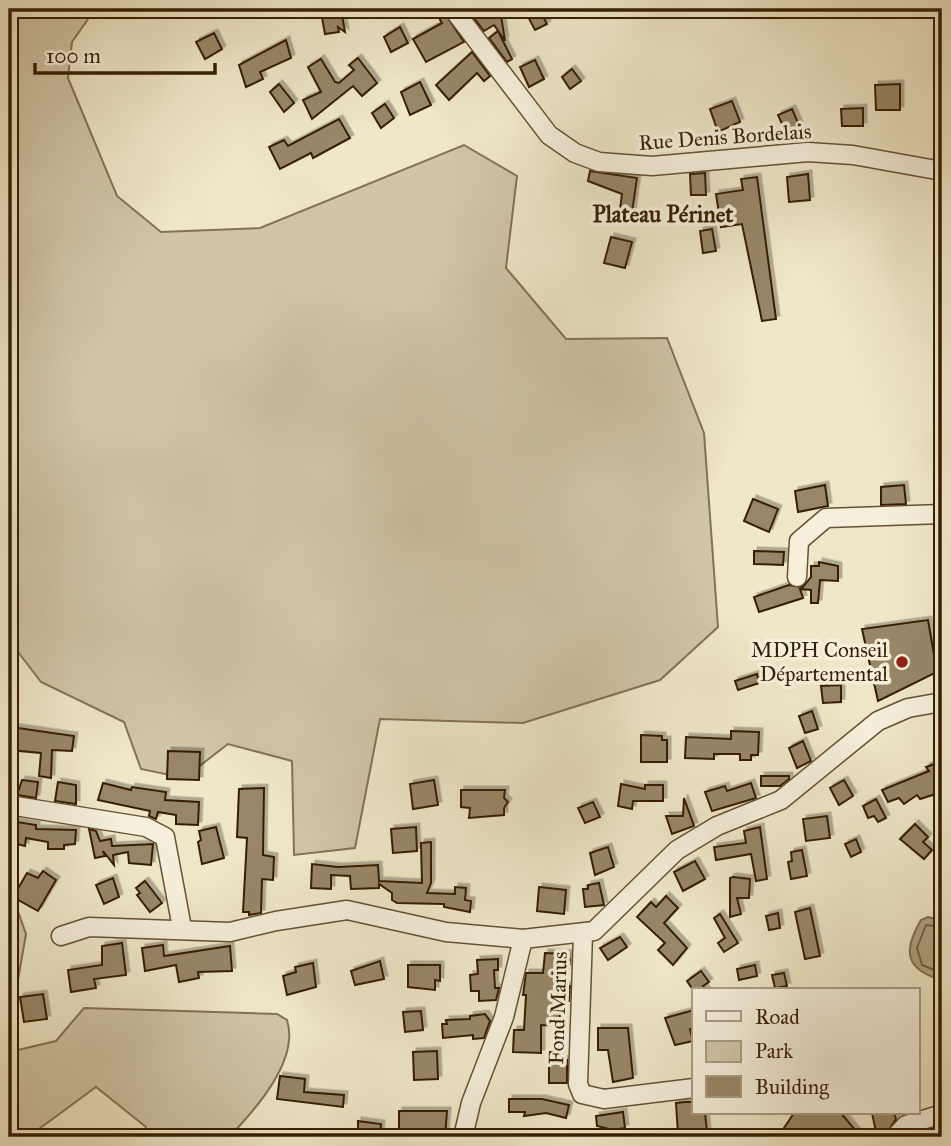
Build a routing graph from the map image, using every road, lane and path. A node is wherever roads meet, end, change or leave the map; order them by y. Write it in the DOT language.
graph roads {
  1 [pos="453,9"];
  2 [pos="942,171"];
  3 [pos="942,514"];
  4 [pos="797,577"];
  5 [pos="942,702"];
  6 [pos="9,806"];
  7 [pos="182,928"];
  8 [pos="583,934"];
  9 [pos="61,936"];
  10 [pos="523,939"];
  11 [pos="692,1088"];
  12 [pos="942,1114"];
  13 [pos="463,1137"];
  14 [pos="895,1137"];
  1 -- 2 [label="street, Rue Denis Bordelais"];
  3 -- 4 [label="street"];
  5 -- 8 [label="street"];
  6 -- 7 [label="street"];
  7 -- 9 [label="street"];
  7 -- 10 [label="street"];
  8 -- 10 [label="street"];
  8 -- 11 [label="street, Fond Marius"];
  10 -- 13 [label="street"];
  12 -- 14 [label="street"];
}
